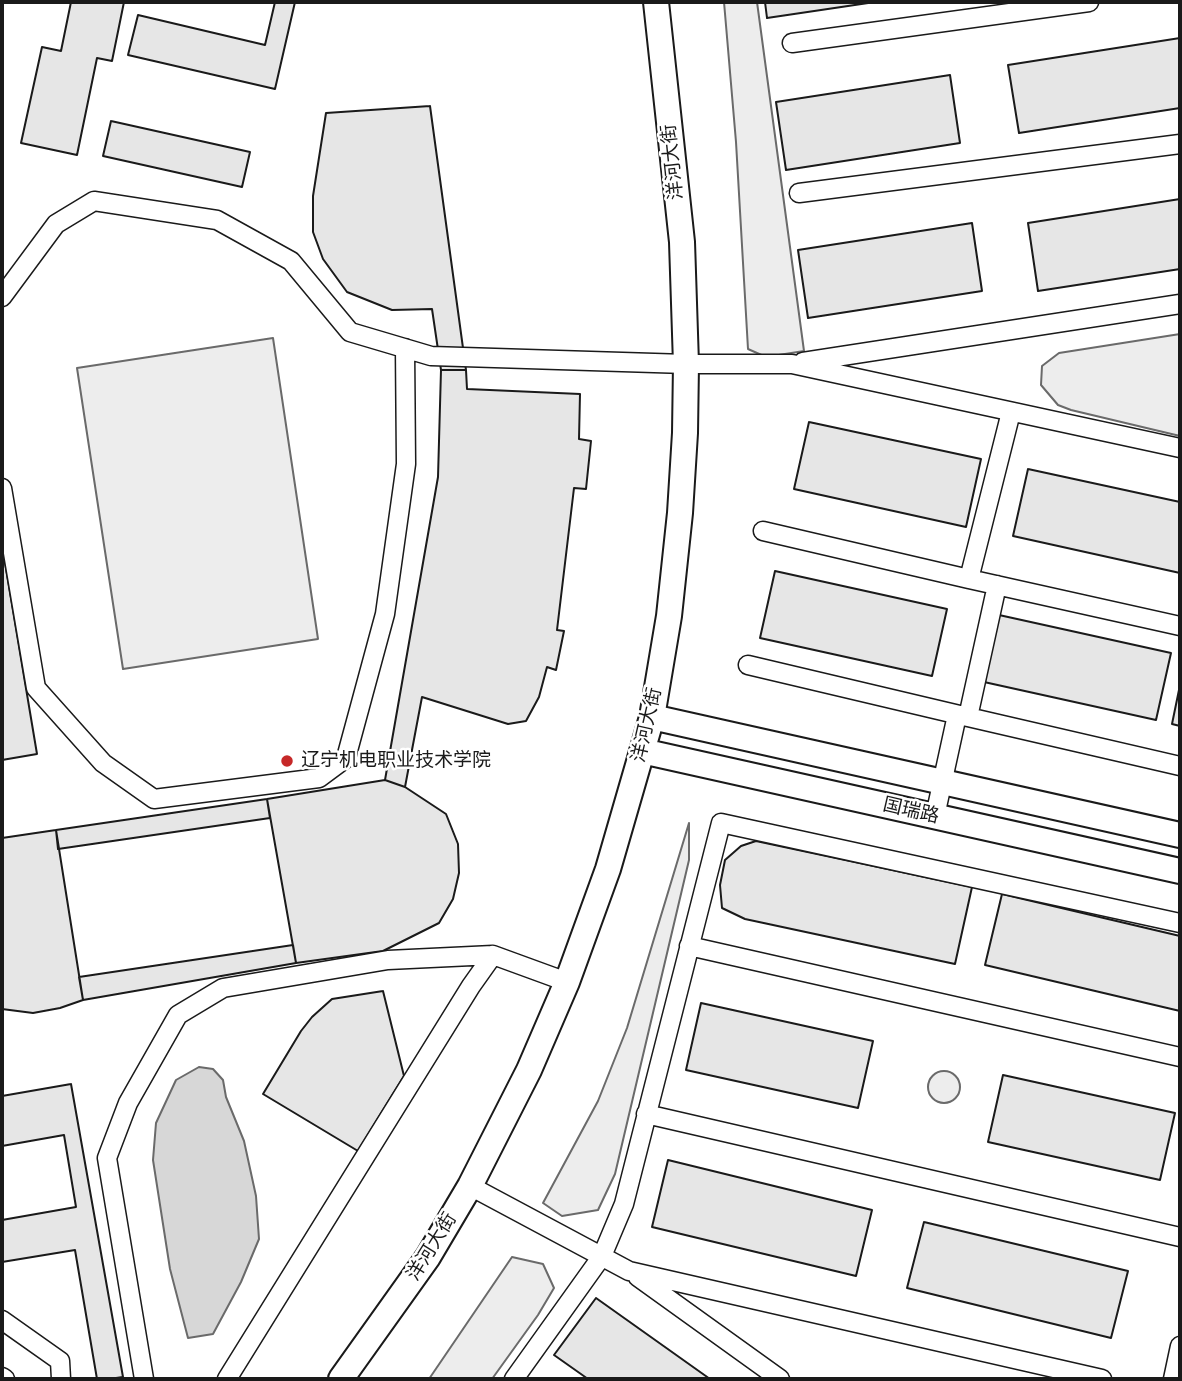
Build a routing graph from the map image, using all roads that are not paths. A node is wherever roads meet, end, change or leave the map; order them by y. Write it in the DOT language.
graph roads {
  1 [pos="656,2"];
  2 [pos="1089,2"];
  3 [pos="792,43"];
  4 [pos="1180,144"];
  5 [pos="799,193"];
  6 [pos="2,297"];
  7 [pos="1180,304"];
  8 [pos="405,348"];
  9 [pos="686,364"];
  10 [pos="792,364"];
  11 [pos="1011,412"];
  12 [pos="1180,448"];
  13 [pos="2,488"];
  14 [pos="763,531"];
  15 [pos="969,579"];
  16 [pos="997,585"];
  17 [pos="1180,626"];
  18 [pos="748,665"];
  19 [pos="962,716"];
  20 [pos="652,717"];
  21 [pos="642,751"];
  22 [pos="1180,766"];
  23 [pos="942,782"];
  24 [pos="934,816"];
  25 [pos="1180,835"];
  26 [pos="1180,871"];
  27 [pos="1180,923"];
  28 [pos="689,946"];
  29 [pos="493,955"];
  30 [pos="567,982"];
  31 [pos="1180,1057"];
  32 [pos="646,1114"];
  33 [pos="470,1186"];
  34 [pos="1180,1237"];
  35 [pos="602,1256"];
  36 [pos="629,1271"];
  37 [pos="2,1320"];
  38 [pos="1180,1346"];
  39 [pos="61,1379"];
  40 [pos="144,1379"];
  41 [pos="227,1379"];
  42 [pos="341,1379"];
  43 [pos="514,1379"];
  44 [pos="780,1379"];
  45 [pos="1102,1379"];
  46 [pos="1172,1379"];
  1 -- 9 [label="street, 洋河大街"];
  2 -- 3 [label="street"];
  4 -- 5 [label="street"];
  6 -- 8 [label="street"];
  7 -- 10 [label="street"];
  8 -- 9 [label="street"];
  8 -- 13 [label="street"];
  9 -- 10 [label="street"];
  9 -- 20 [label="street, 洋河大街"];
  10 -- 11 [label="street"];
  11 -- 12 [label="street"];
  11 -- 15 [label="street"];
  14 -- 15 [label="street"];
  15 -- 16 [label="street"];
  16 -- 17 [label="street"];
  16 -- 19 [label="street"];
  18 -- 19 [label="street"];
  19 -- 22 [label="street"];
  19 -- 23 [label="street"];
  20 -- 21 [label="street, 洋河大街"];
  20 -- 23 [label="street, 国瑞路"];
  21 -- 24 [label="street, 国瑞路"];
  21 -- 30 [label="street, 洋河大街"];
  23 -- 24 [label="street"];
  23 -- 25 [label="street, 国瑞路"];
  24 -- 26 [label="street, 国瑞路"];
  27 -- 28 [label="street"];
  28 -- 31 [label="street"];
  28 -- 32 [label="street"];
  29 -- 30 [label="street"];
  29 -- 40 [label="street"];
  29 -- 41 [label="street"];
  30 -- 33 [label="street, 洋河大街"];
  32 -- 34 [label="street"];
  32 -- 35 [label="street"];
  33 -- 35 [label="street"];
  33 -- 42 [label="street, 洋河大街"];
  35 -- 36 [label="street"];
  35 -- 43 [label="street"];
  36 -- 44 [label="street"];
  36 -- 45 [label="street"];
  37 -- 39 [label="street"];
  38 -- 46 [label="street"];
}
